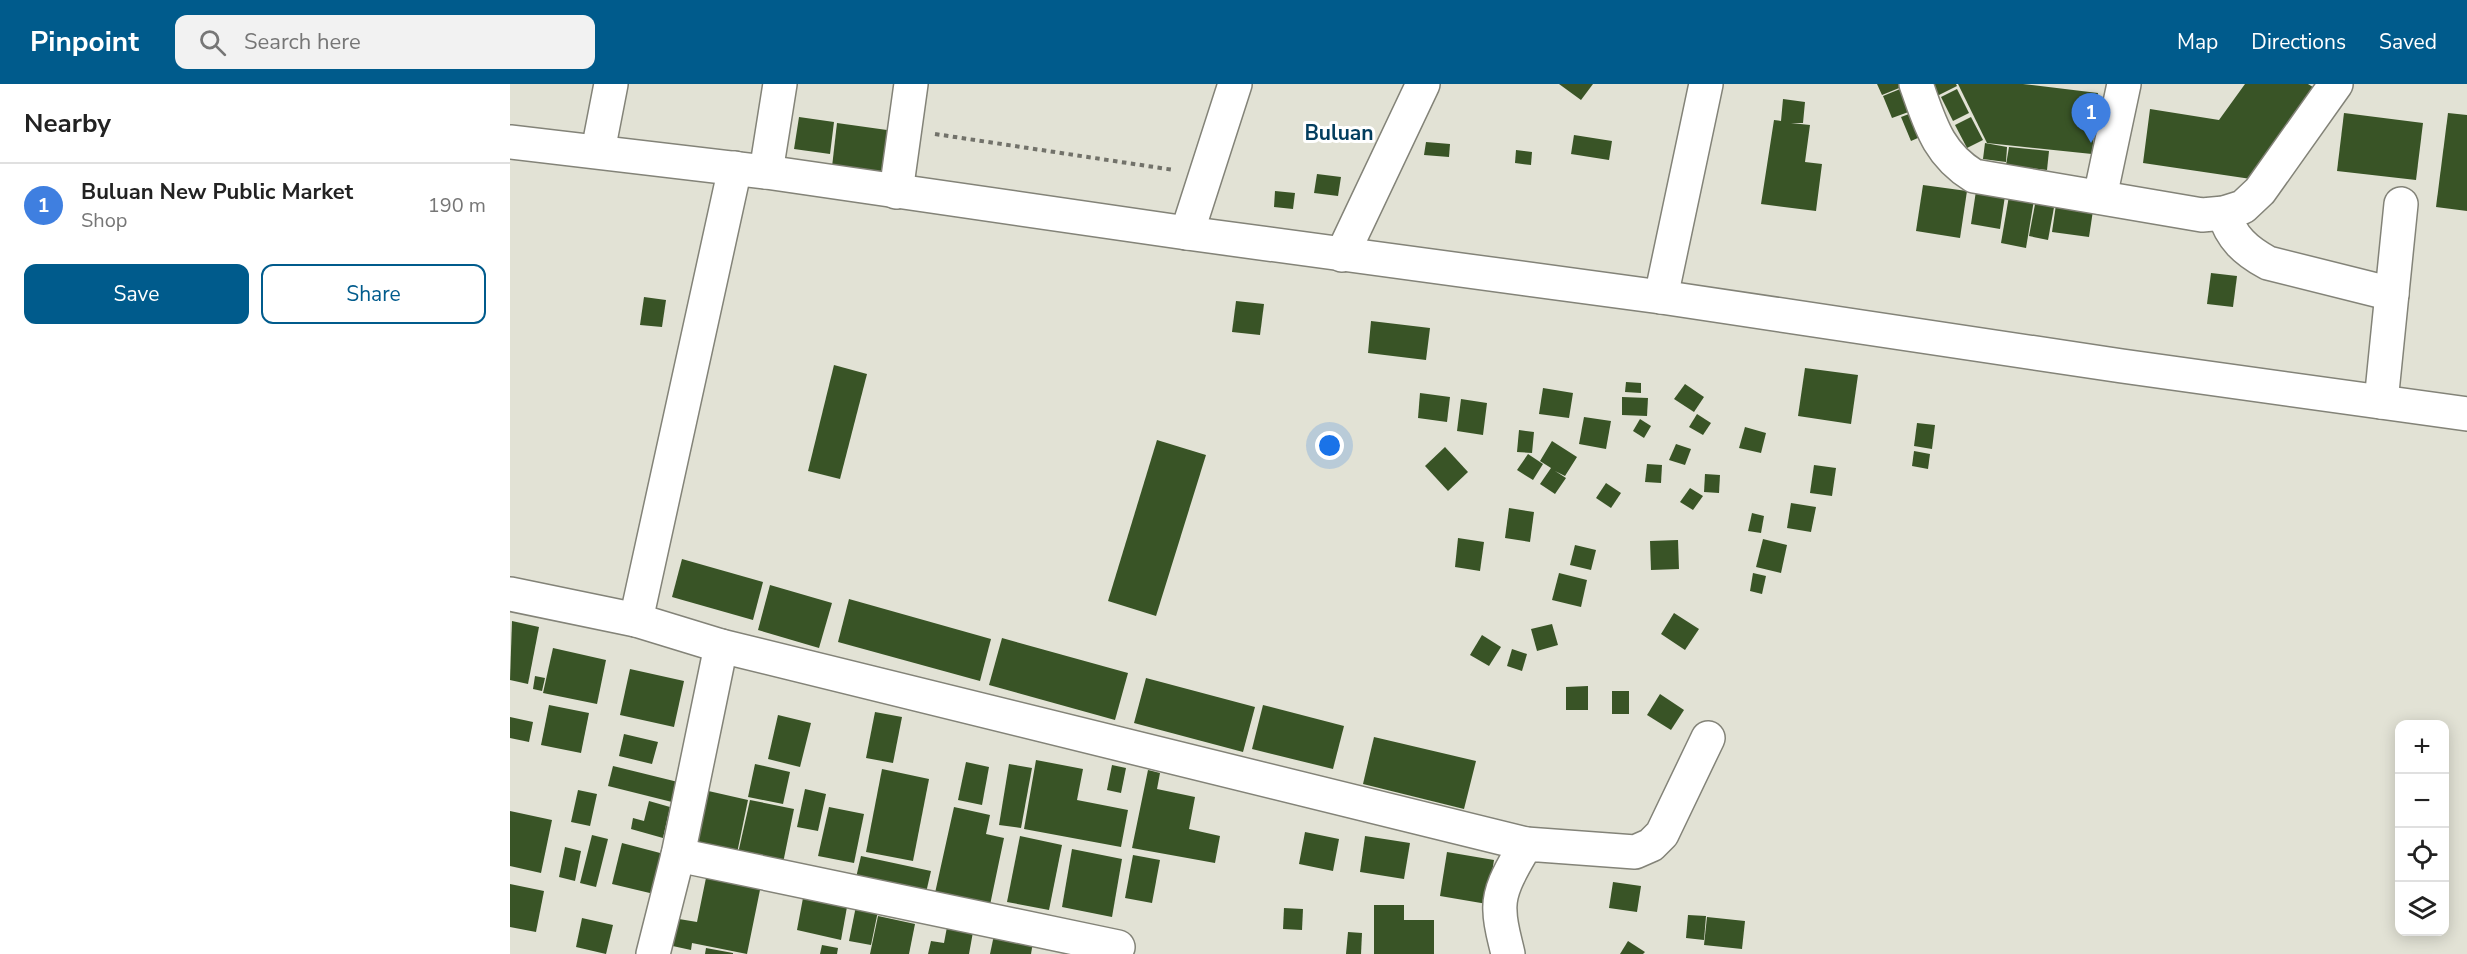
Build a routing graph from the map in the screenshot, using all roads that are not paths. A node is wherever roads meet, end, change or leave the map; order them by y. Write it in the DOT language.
graph roads {
  1 [pos="611,84"];
  2 [pos="780,84"];
  3 [pos="911,84"];
  4 [pos="1235,84"];
  5 [pos="1423,84"];
  6 [pos="1706,84"];
  7 [pos="1916,84"];
  8 [pos="2124,84"];
  9 [pos="2336,84"];
  10 [pos="510,142"];
  11 [pos="598,151"];
  12 [pos="751,170"];
  13 [pos="896,192"];
  14 [pos="2100,197"];
  15 [pos="2401,204"];
  16 [pos="2224,213"];
  17 [pos="1187,233"];
  18 [pos="1342,255"];
  19 [pos="2392,294"];
  20 [pos="1661,297"];
  21 [pos="2381,402"];
  22 [pos="2467,414"];
  23 [pos="510,594"];
  24 [pos="636,620"];
  25 [pos="721,646"];
  26 [pos="1708,738"];
  27 [pos="1526,844"];
  28 [pos="678,855"];
  29 [pos="1118,947"];
  30 [pos="653,954"];
  31 [pos="1508,954"];
  1 -- 11 [label="main road"];
  2 -- 12 [label="main road"];
  3 -- 13 [label="main road"];
  4 -- 17 [label="main road"];
  5 -- 18 [label="main road"];
  6 -- 20 [label="main road"];
  7 -- 14 [label="main road"];
  8 -- 14 [label="main road"];
  9 -- 16 [label="main road"];
  10 -- 11 [label="main road"];
  11 -- 12 [label="main road"];
  12 -- 13 [label="main road"];
  12 -- 24 [label="main road"];
  13 -- 17 [label="main road"];
  14 -- 16 [label="main road"];
  15 -- 19 [label="main road"];
  16 -- 19 [label="main road"];
  17 -- 18 [label="main road"];
  18 -- 20 [label="main road"];
  19 -- 21 [label="main road"];
  20 -- 21 [label="main road"];
  21 -- 22 [label="main road"];
  23 -- 24 [label="main road"];
  24 -- 25 [label="main road"];
  25 -- 27 [label="main road"];
  25 -- 28 [label="main road"];
  26 -- 27 [label="main road"];
  27 -- 31 [label="main road"];
  28 -- 29 [label="main road"];
  28 -- 30 [label="main road"];
}
